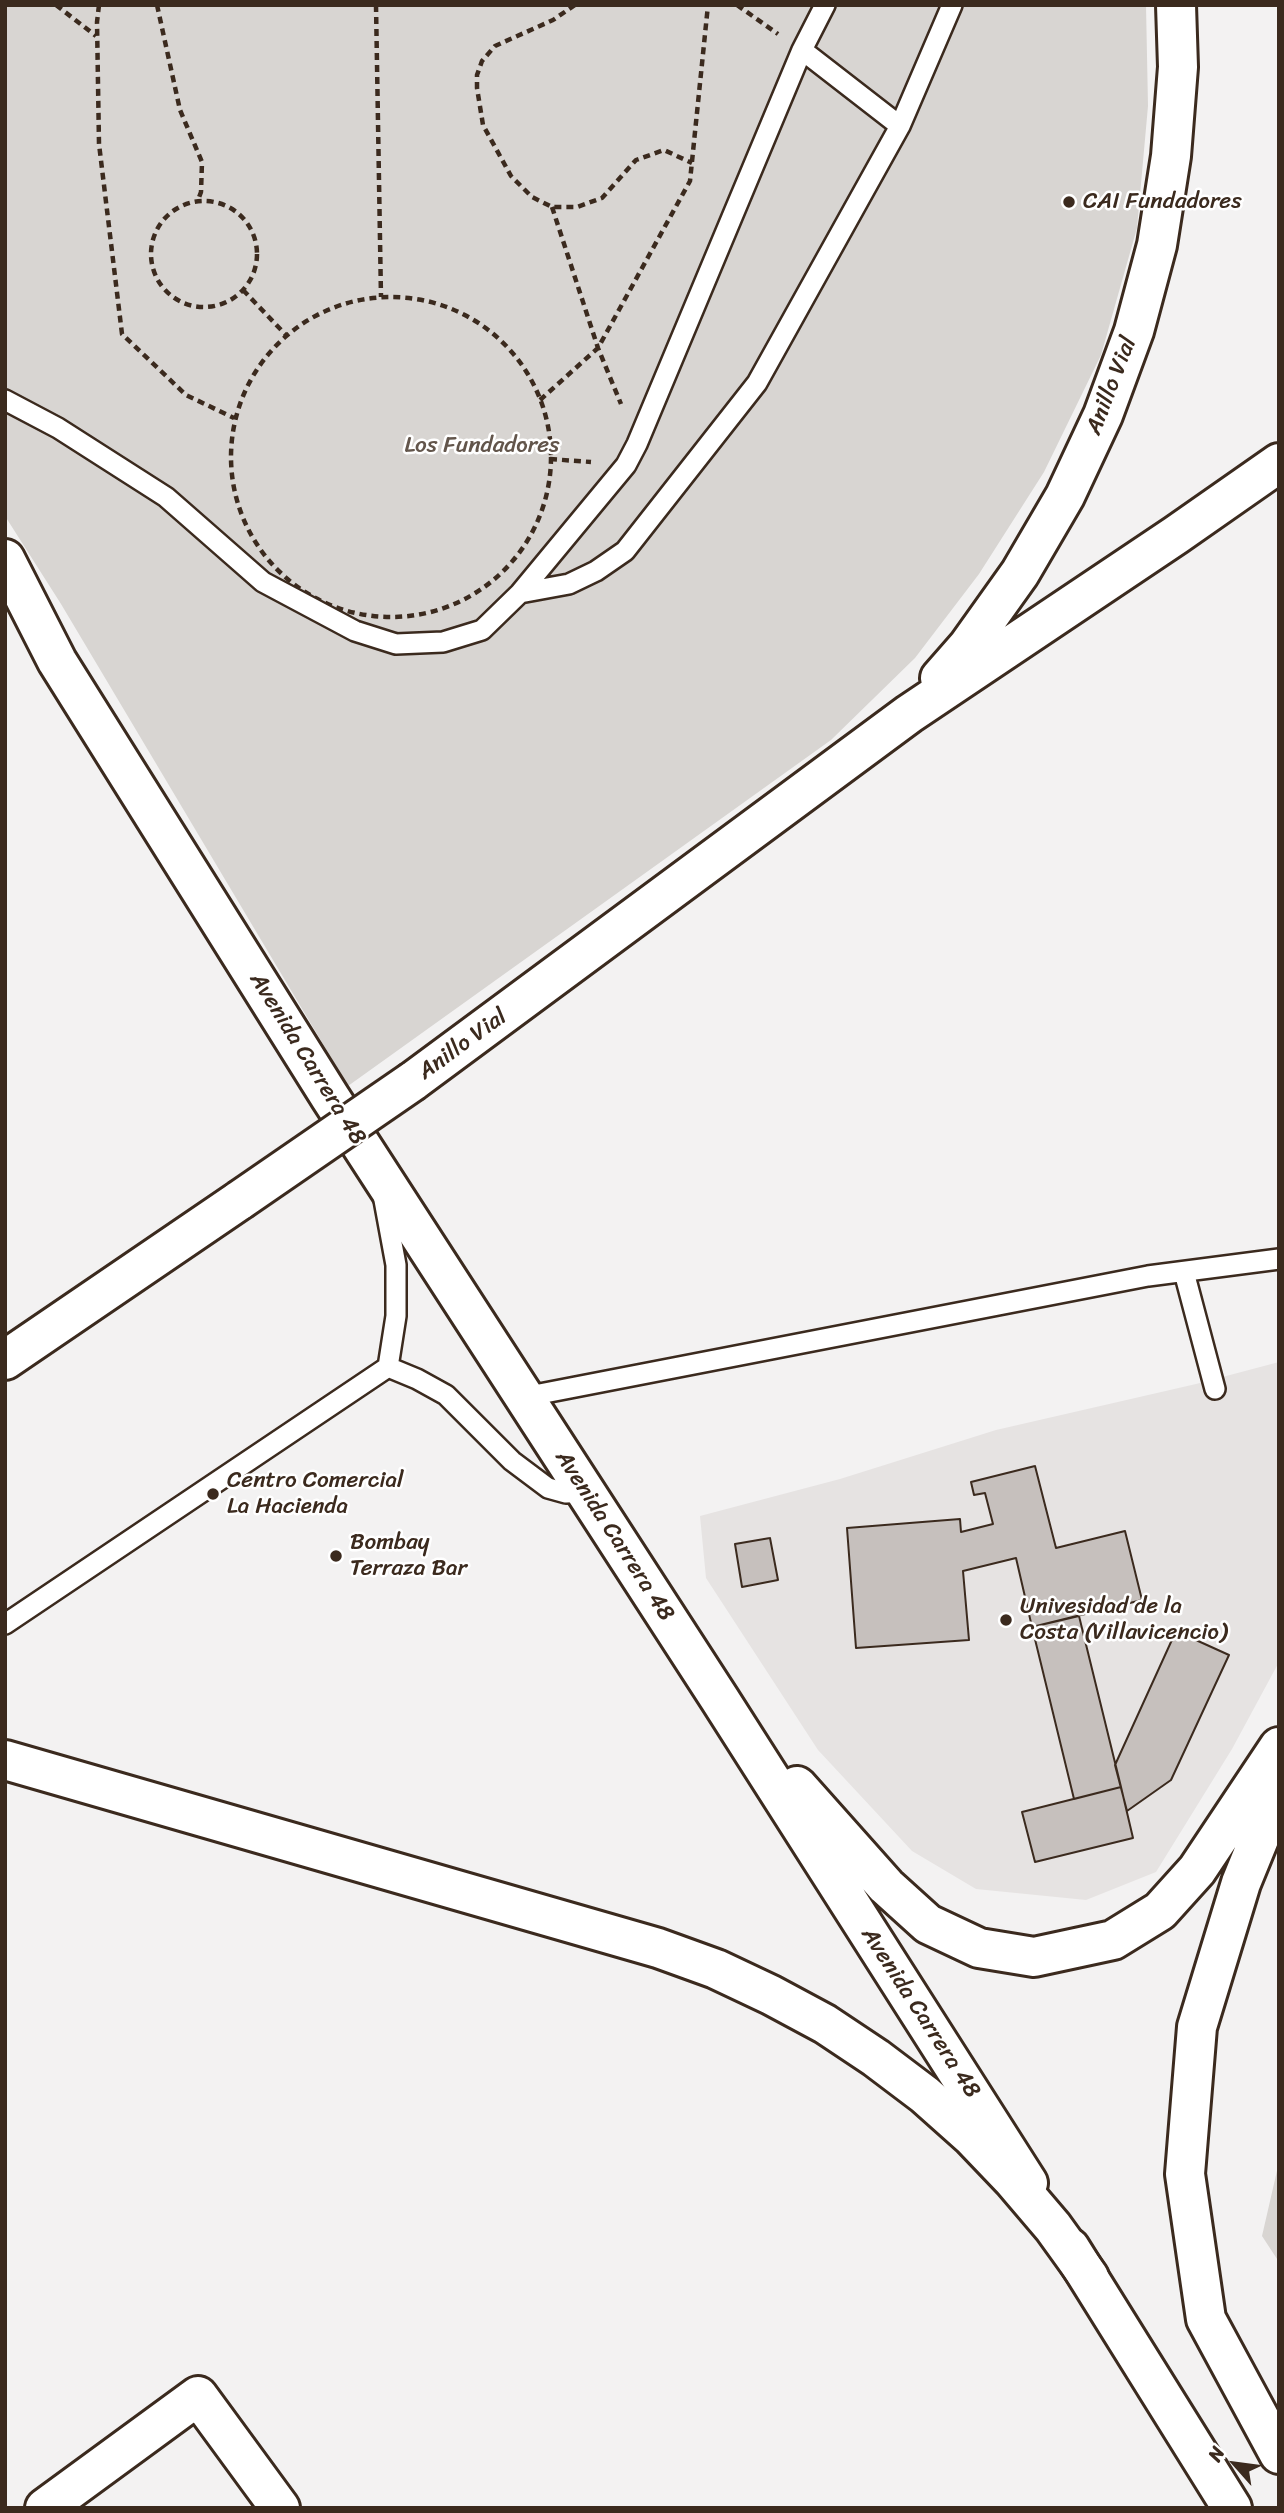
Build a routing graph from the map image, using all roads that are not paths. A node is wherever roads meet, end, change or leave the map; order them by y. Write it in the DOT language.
graph roads {
  1 [pos="825,5"];
  2 [pos="952,5"];
  3 [pos="1177,5"];
  4 [pos="802,50"];
  5 [pos="900,126"];
  6 [pos="5,400"];
  7 [pos="1279,463"];
  8 [pos="5,559"];
  9 [pos="520,593"];
  10 [pos="909,714"];
  11 [pos="373,1165"];
  12 [pos="1279,1259"];
  13 [pos="1184,1272"];
  14 [pos="5,1360"];
  15 [pos="387,1367"];
  16 [pos="1215,1389"];
  17 [pos="524,1397"];
  18 [pos="586,1492"];
  19 [pos="5,1624"];
  20 [pos="719,1698"];
  21 [pos="1279,1747"];
  22 [pos="5,1760"];
  23 [pos="1279,1790"];
  24 [pos="1089,2277"];
  25 [pos="1279,2454"];
  26 [pos="45,2508"];
  27 [pos="280,2508"];
  28 [pos="1232,2508"];
  1 -- 4 [label="lane"];
  2 -- 5 [label="lane"];
  3 -- 10 [label="main road, Anillo Vial"];
  4 -- 5 [label="lane"];
  4 -- 9 [label="lane"];
  5 -- 9 [label="lane"];
  6 -- 9 [label="lane"];
  7 -- 10 [label="main road, Anillo Vial"];
  8 -- 11 [label="main road, Avenida Carrera 48"];
  10 -- 14 [label="main road, Anillo Vial, bridge"];
  11 -- 15 [label="lane"];
  11 -- 17 [label="main road, Avenida Carrera 48"];
  12 -- 13 [label="lane"];
  13 -- 16 [label="lane"];
  13 -- 17 [label="lane"];
  15 -- 18 [label="lane"];
  15 -- 19 [label="lane"];
  17 -- 18 [label="main road, Avenida Carrera 48"];
  18 -- 20 [label="main road, Avenida Carrera 48"];
  20 -- 21 [label="main road"];
  20 -- 24 [label="main road, Avenida Carrera 48"];
  22 -- 24 [label="main road"];
  23 -- 25 [label="main road"];
  24 -- 28 [label="main road, Avenida Carrera 48"];
  26 -- 27 [label="main road"];
}
